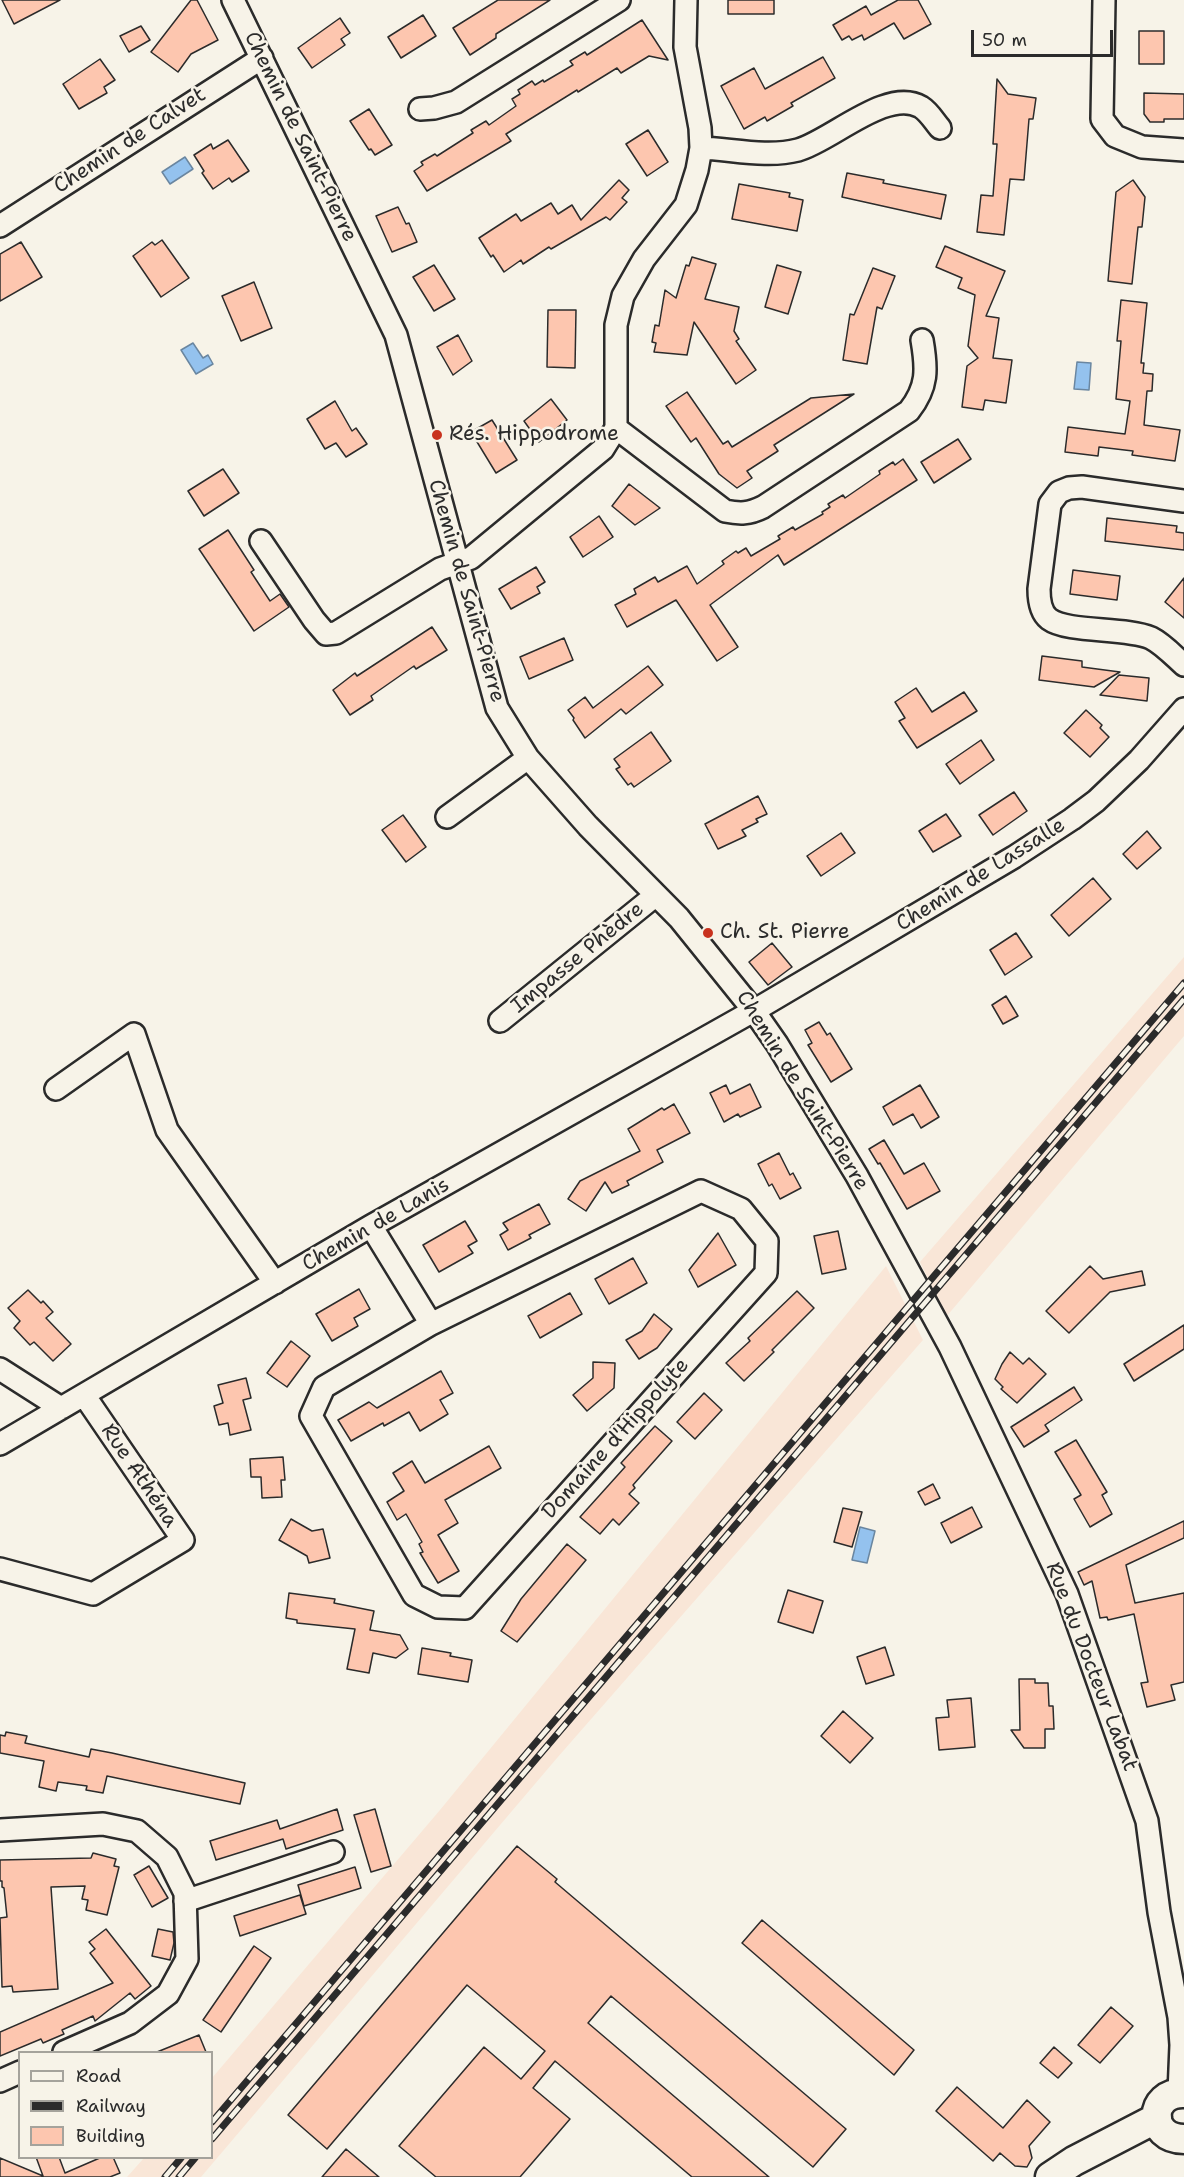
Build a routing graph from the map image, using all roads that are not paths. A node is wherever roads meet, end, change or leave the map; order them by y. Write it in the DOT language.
graph roads {
  1 [pos="233,0"];
  2 [pos="619,0"];
  3 [pos="686,0"];
  4 [pos="1104,0"];
  5 [pos="262,58"];
  6 [pos="420,109"];
  7 [pos="940,128"];
  8 [pos="700,148"];
  9 [pos="1184,150"];
  10 [pos="0,226"];
  11 [pos="922,340"];
  12 [pos="616,428"];
  13 [pos="1184,501"];
  14 [pos="261,541"];
  15 [pos="457,562"];
  16 [pos="1184,665"];
  17 [pos="1184,710"];
  18 [pos="528,758"];
  19 [pos="447,817"];
  20 [pos="656,895"];
  21 [pos="754,1011"];
  22 [pos="500,1021"];
  23 [pos="56,1089"];
  24 [pos="371,1226"];
  25 [pos="907,1268"];
  26 [pos="275,1283"];
  27 [pos="431,1324"];
  28 [pos="0,1369"];
  29 [pos="84,1395"];
  30 [pos="62,1408"];
  31 [pos="0,1444"];
  32 [pos="0,1569"];
  33 [pos="0,1830"];
  34 [pos="333,1852"];
  35 [pos="185,1901"];
  36 [pos="66,2051"];
  37 [pos="18,2073"];
  38 [pos="0,2080"];
  39 [pos="1182,2093"];
  40 [pos="1157,2118"];
  41 [pos="1184,2139"];
  42 [pos="1050,2177"];
  1 -- 5 [label="street, Chemin de Saint-Pierre"];
  2 -- 6 [label="street"];
  3 -- 8 [label="street"];
  4 -- 9 [label="street"];
  5 -- 10 [label="street, Chemin de Calvet"];
  5 -- 15 [label="street, Chemin de Saint-Pierre"];
  7 -- 8 [label="street"];
  8 -- 12 [label="street"];
  11 -- 12 [label="street"];
  12 -- 15 [label="street"];
  13 -- 16 [label="street"];
  14 -- 15 [label="street"];
  15 -- 18 [label="street, Chemin de Saint-Pierre"];
  17 -- 21 [label="street, Chemin de Lassalle"];
  18 -- 19 [label="street"];
  18 -- 20 [label="street, Chemin de Saint-Pierre"];
  20 -- 21 [label="street, Chemin de Saint-Pierre"];
  20 -- 22 [label="street, Impasse Phèdre"];
  21 -- 24 [label="street, Chemin de Lanis"];
  21 -- 25 [label="street, Chemin de Saint-Pierre"];
  23 -- 26 [label="street"];
  24 -- 26 [label="street, Chemin de Lanis"];
  24 -- 27 [label="street"];
  25 -- 39 [label="street, Rue du Docteur Labat"];
  26 -- 29 [label="street, Chemin de Lanis"];
  27 -- 27 [label="street, Domaine d'Hippolyte"];
  28 -- 30 [label="street"];
  29 -- 30 [label="street, Chemin de Lanis"];
  29 -- 32 [label="street, Rue Athéna"];
  30 -- 31 [label="street, Chemin de Lanis"];
  33 -- 35 [label="street"];
  34 -- 35 [label="street"];
  35 -- 36 [label="street"];
  37 -- 38 [label="street"];
  39 -- 40 [label="street"];
  40 -- 41 [label="street"];
  40 -- 42 [label="street"];
}
